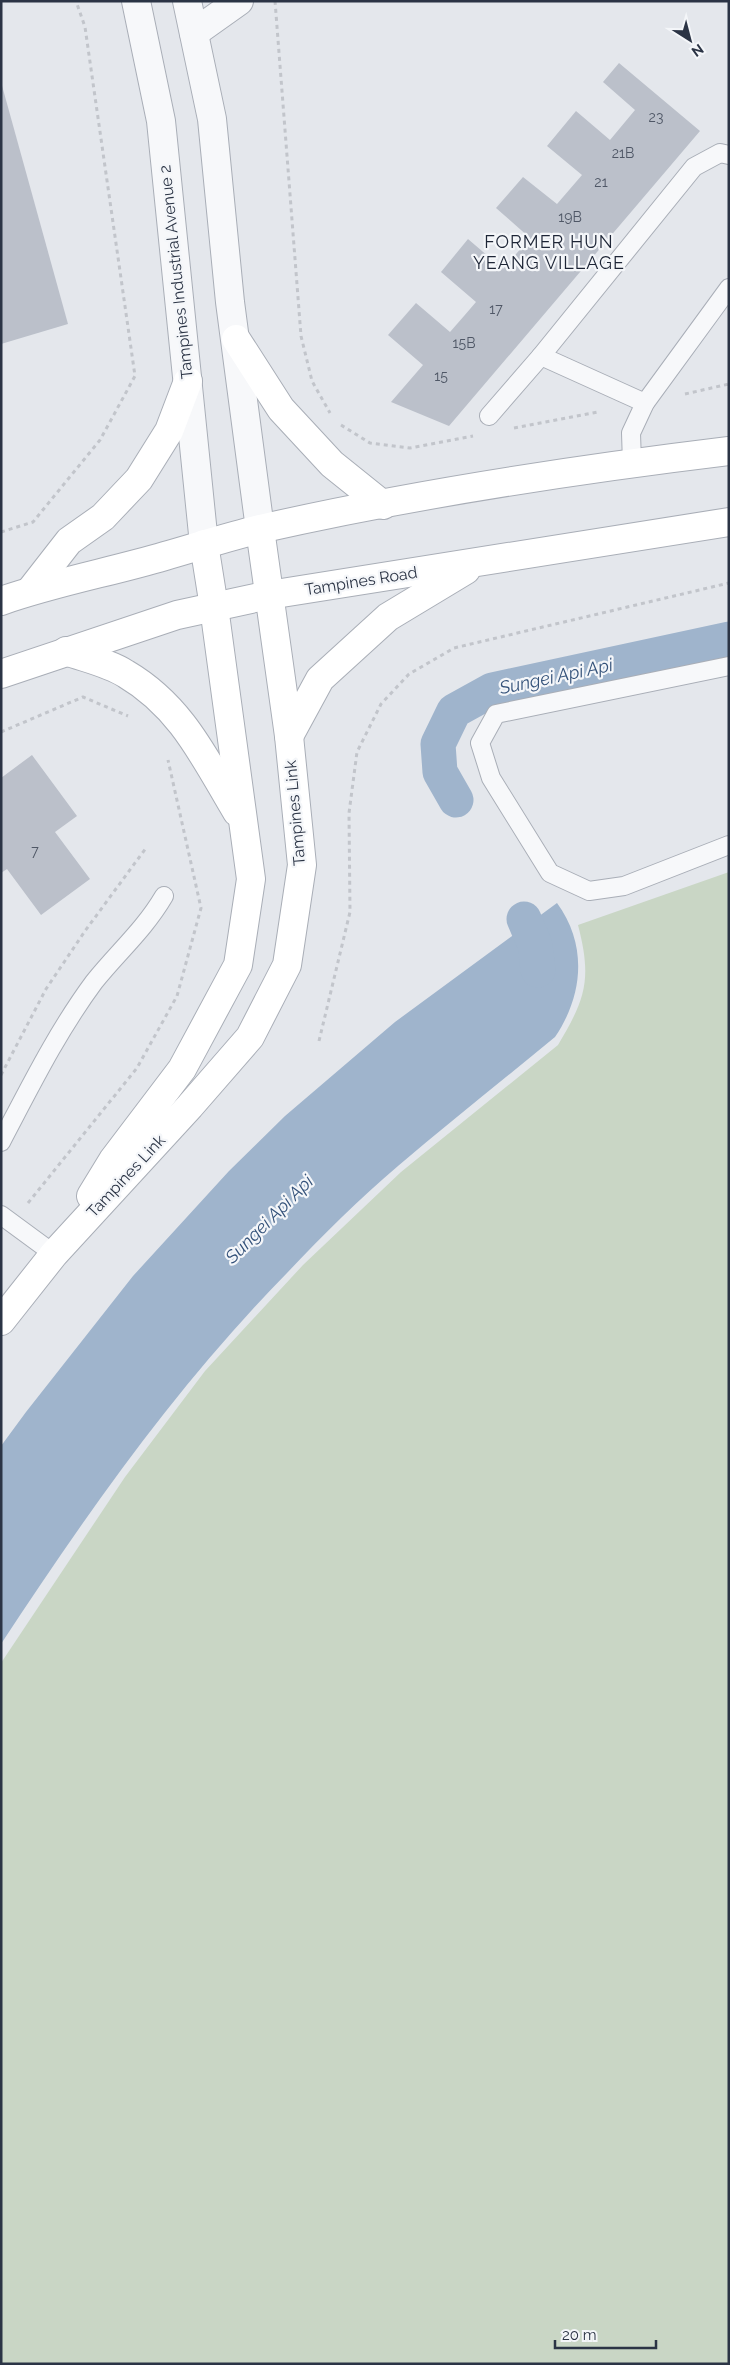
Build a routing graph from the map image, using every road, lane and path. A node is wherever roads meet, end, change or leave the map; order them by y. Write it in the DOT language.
graph roads {
  1 [pos="76,1"];
  2 [pos="136,1"];
  3 [pos="187,1"];
  4 [pos="239,1"];
  5 [pos="276,1"];
  6 [pos="194,33"];
  7 [pos="729,155"];
  8 [pos="729,288"];
  9 [pos="236,339"];
  10 [pos="541,356"];
  11 [pos="188,381"];
  12 [pos="729,384"];
  13 [pos="645,403"];
  14 [pos="488,416"];
  15 [pos="508,429"];
  16 [pos="479,434"];
  17 [pos="729,451"];
  18 [pos="632,463"];
  19 [pos="383,505"];
  20 [pos="729,522"];
  21 [pos="260,529"];
  22 [pos="1,532"];
  23 [pos="204,544"];
  24 [pos="477,563"];
  25 [pos="729,583"];
  26 [pos="30,591"];
  27 [pos="269,595"];
  28 [pos="1,601"];
  29 [pos="214,607"];
  30 [pos="66,651"];
  31 [pos="729,666"];
  32 [pos="1,674"];
  33 [pos="131,717"];
  34 [pos="1,732"];
  35 [pos="289,736"];
  36 [pos="167,756"];
  37 [pos="243,822"];
  38 [pos="729,845"];
  39 [pos="146,848"];
  40 [pos="164,896"];
  41 [pos="319,1041"];
  42 [pos="1,1075"];
  43 [pos="1,1142"];
  44 [pos="6,1219"];
  45 [pos="54,1254"];
  46 [pos="1,1321"];
  1 -- 22 [label="path"];
  2 -- 11 [label="street, Tampines Industrial Avenue 2"];
  3 -- 6 [label="street"];
  4 -- 6 [label="street"];
  5 -- 16 [label="path"];
  6 -- 9 [label="street"];
  7 -- 10 [label="lane"];
  8 -- 13 [label="lane"];
  9 -- 19 [label="main road"];
  9 -- 21 [label="street"];
  10 -- 13 [label="lane"];
  10 -- 14 [label="lane"];
  11 -- 23 [label="street, Tampines Industrial Avenue 2"];
  11 -- 26 [label="main road"];
  12 -- 13 [label="path"];
  13 -- 15 [label="path"];
  13 -- 18 [label="lane"];
  17 -- 18 [label="main road"];
  18 -- 19 [label="main road"];
  19 -- 21 [label="main road"];
  20 -- 24 [label="main road, Tampines Road"];
  21 -- 23 [label="main road"];
  21 -- 27 [label="main road, Tampines Link"];
  23 -- 26 [label="main road"];
  23 -- 29 [label="main road, Tampines Link"];
  24 -- 27 [label="main road, Tampines Road"];
  24 -- 35 [label="main road"];
  25 -- 41 [label="path"];
  26 -- 28 [label="main road"];
  27 -- 29 [label="main road, Tampines Road"];
  27 -- 35 [label="main road, Tampines Link"];
  29 -- 30 [label="main road, Tampines Road"];
  29 -- 37 [label="main road, Tampines Link"];
  30 -- 32 [label="main road, Tampines Road"];
  30 -- 37 [label="main road"];
  31 -- 38 [label="lane"];
  33 -- 34 [label="path"];
  35 -- 45 [label="main road, Tampines Link"];
  36 -- 44 [label="path"];
  37 -- 45 [label="main road, Tampines Link"];
  39 -- 42 [label="path"];
  40 -- 43 [label="lane"];
  44 -- 45 [label="lane"];
  45 -- 46 [label="main road, Tampines Link"];
}
